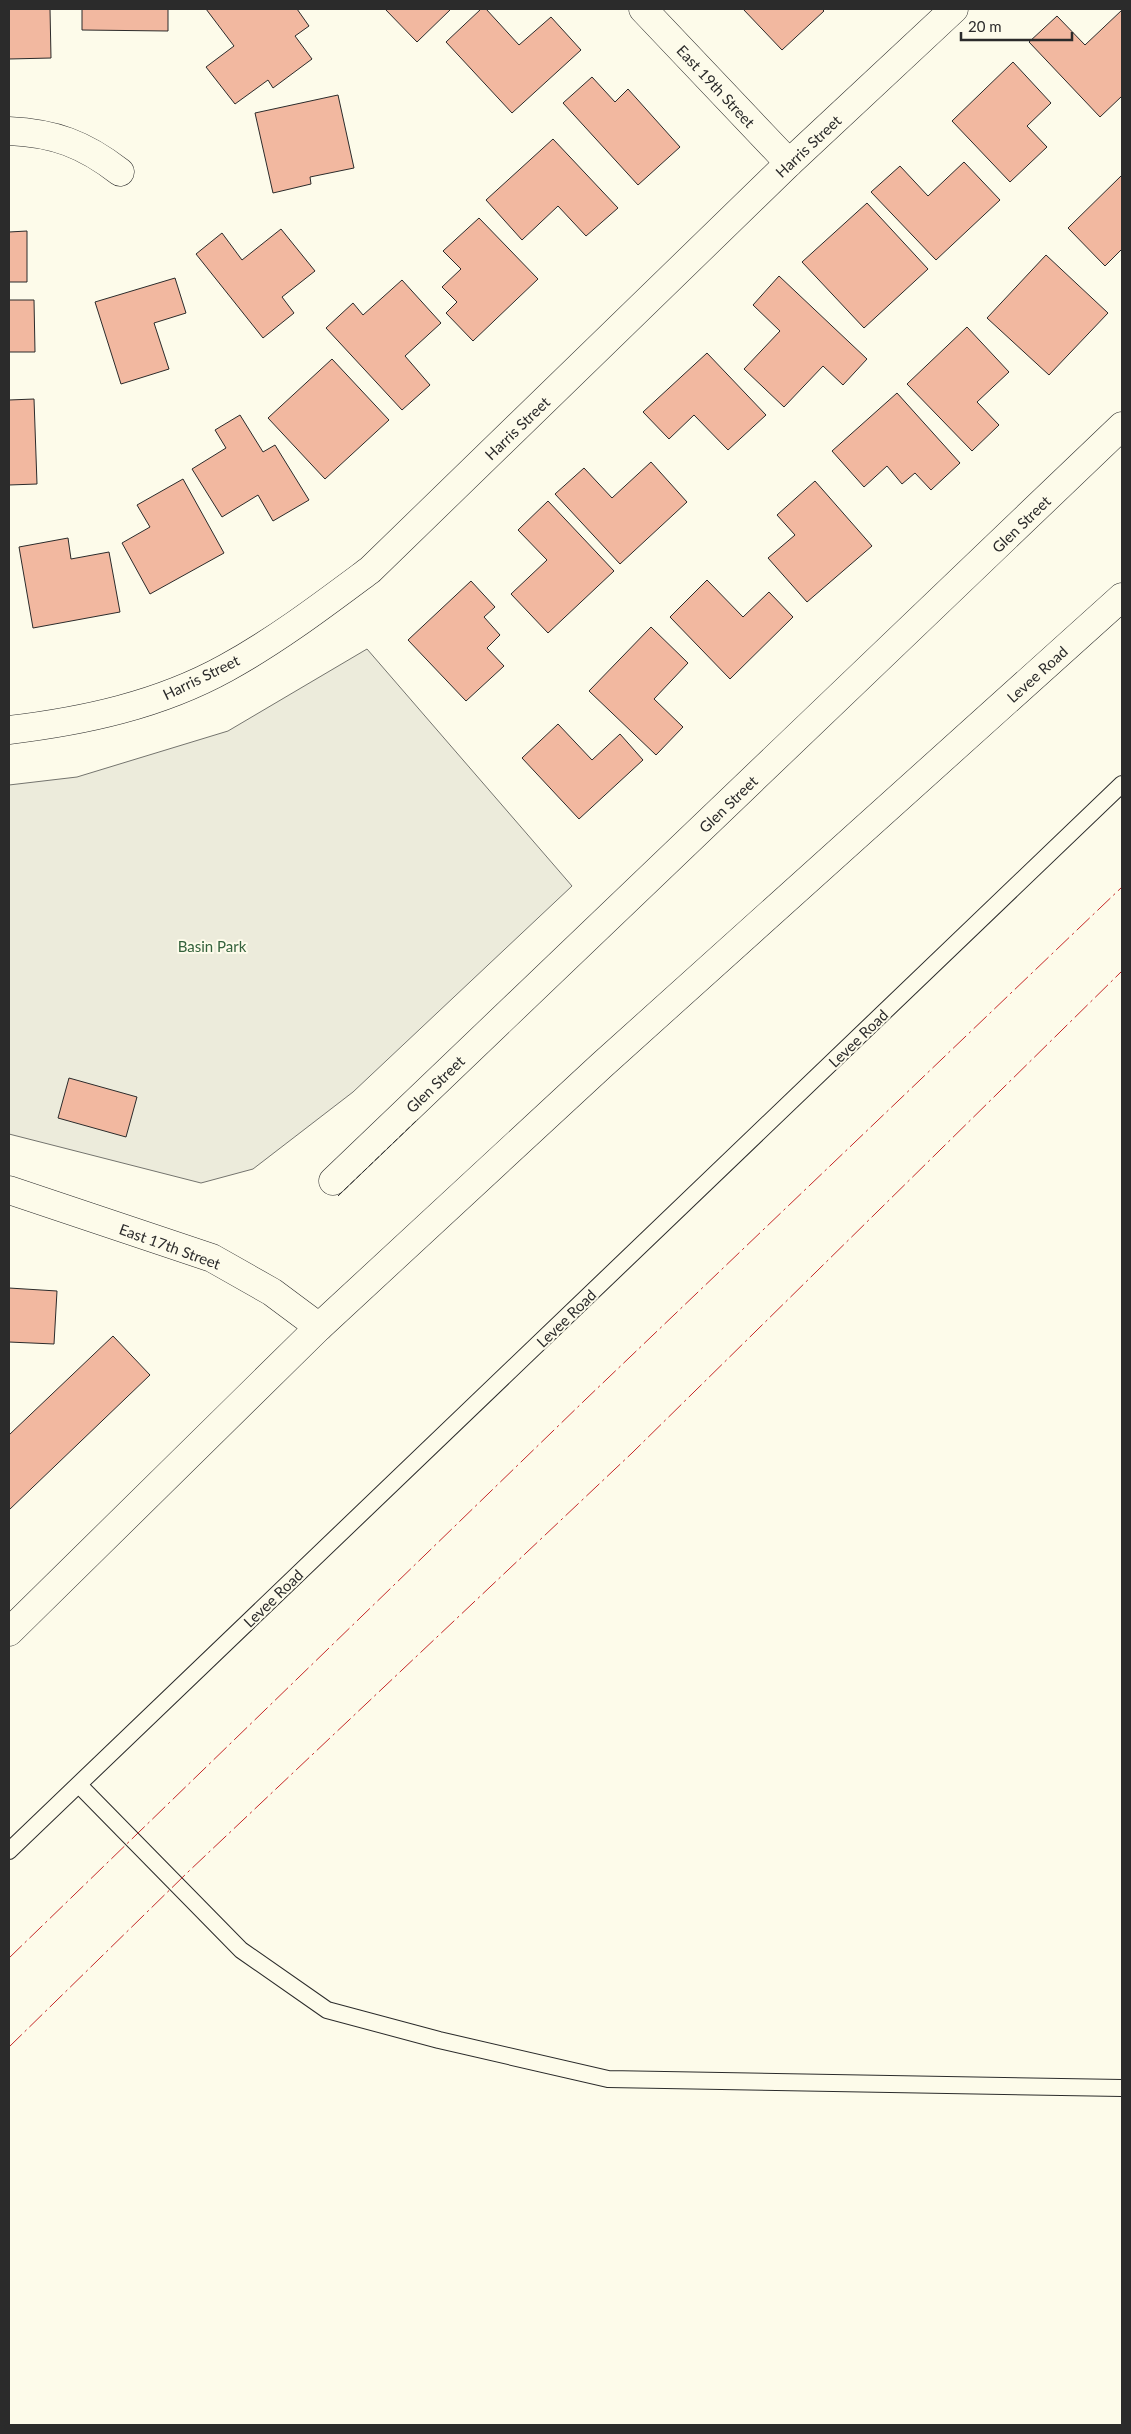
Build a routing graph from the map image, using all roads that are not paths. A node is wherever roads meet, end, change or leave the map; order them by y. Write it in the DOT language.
graph roads {
  1 [pos="643,9"];
  2 [pos="954,9"];
  3 [pos="9,131"];
  4 [pos="790,163"];
  5 [pos="120,172"];
  6 [pos="1122,426"];
  7 [pos="1122,596"];
  8 [pos="9,730"];
  9 [pos="1122,784"];
  10 [pos="333,1182"];
  11 [pos="9,1190"];
  12 [pos="319,1327"];
  13 [pos="9,1632"];
  14 [pos="78,1785"];
  15 [pos="9,1851"];
  16 [pos="1122,2088"];
  1 -- 4 [label="main road, East 19th Street"];
  2 -- 4 [label="main road, Harris Street"];
  3 -- 5 [label="main road"];
  4 -- 8 [label="main road, Harris Street"];
  6 -- 10 [label="main road, Glen Street"];
  7 -- 12 [label="main road, Levee Road"];
  9 -- 14 [label="lane, Levee Road"];
  11 -- 12 [label="main road, East 17th Street"];
  12 -- 13 [label="main road, Levee Road"];
  14 -- 15 [label="lane, Levee Road"];
  14 -- 16 [label="lane"];
}
